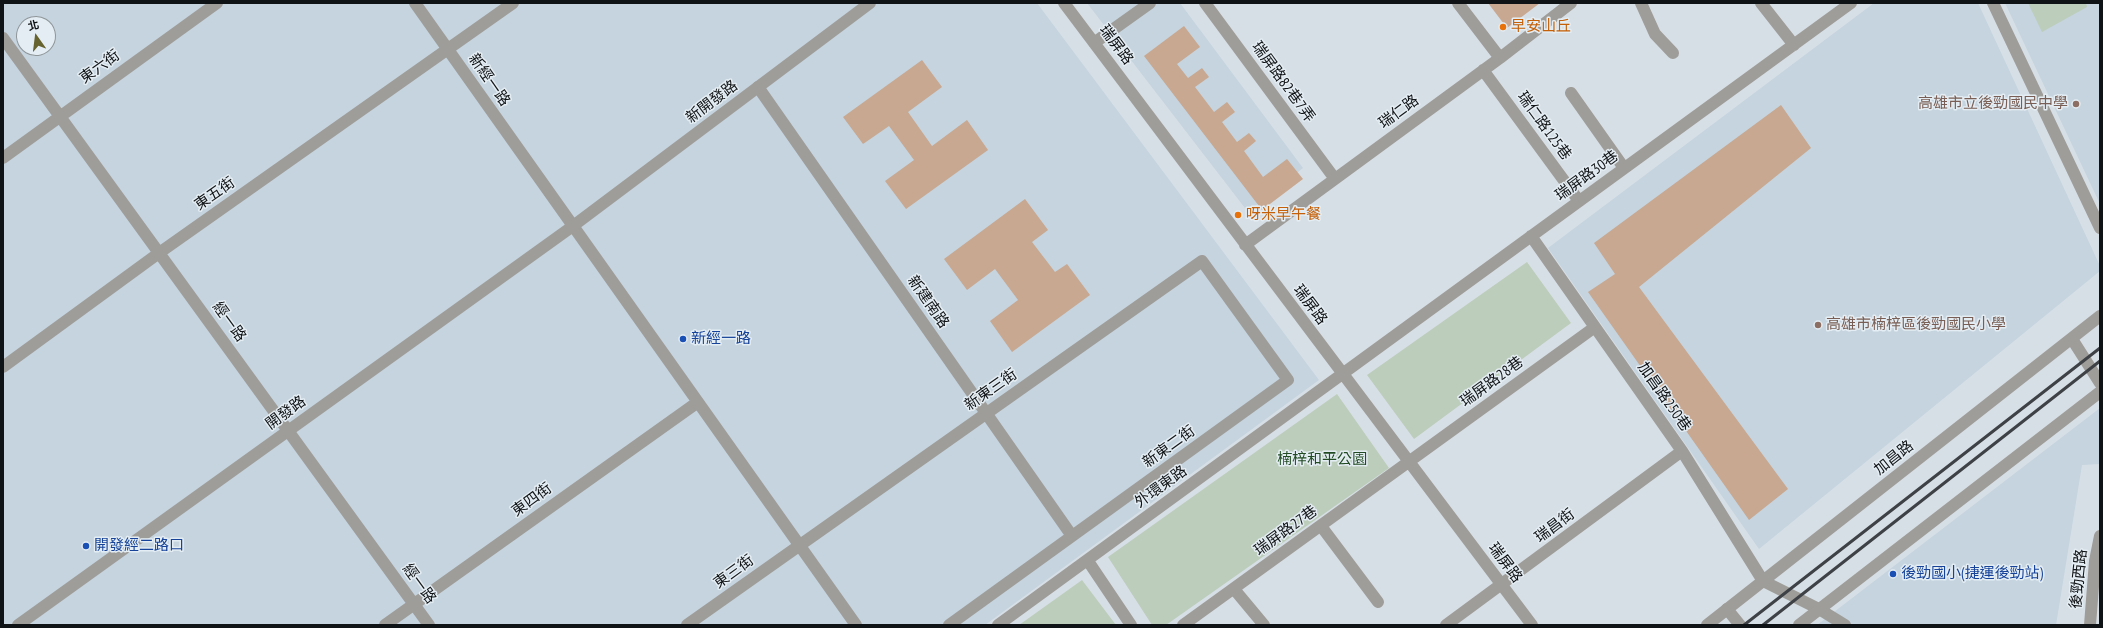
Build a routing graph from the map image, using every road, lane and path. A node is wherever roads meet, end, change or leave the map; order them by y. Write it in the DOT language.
graph roads {
  1 [pos="217,3"];
  2 [pos="415,3"];
  3 [pos="513,3"];
  4 [pos="870,3"];
  5 [pos="1064,3"];
  6 [pos="1150,3"];
  7 [pos="1205,3"];
  8 [pos="1458,3"];
  9 [pos="1571,3"];
  10 [pos="1641,3"];
  11 [pos="1761,3"];
  12 [pos="1851,3"];
  13 [pos="1993,3"];
  14 [pos="3,38"];
  15 [pos="1094,43"];
  16 [pos="1794,44"];
  17 [pos="448,49"];
  18 [pos="1673,53"];
  19 [pos="1500,58"];
  20 [pos="1483,70"];
  21 [pos="758,87"];
  22 [pos="1571,93"];
  23 [pos="60,116"];
  24 [pos="3,158"];
  25 [pos="1624,168"];
  26 [pos="1335,179"];
  27 [pos="1579,201"];
  28 [pos="573,226"];
  29 [pos="2100,228"];
  30 [pos="1531,236"];
  31 [pos="1245,245"];
  32 [pos="159,253"];
  33 [pos="1202,261"];
  34 [pos="2100,316"];
  35 [pos="1595,326"];
  36 [pos="2072,339"];
  37 [pos="3,367"];
  38 [pos="1342,374"];
  39 [pos="2100,382"];
  40 [pos="2100,392"];
  41 [pos="698,402"];
  42 [pos="986,413"];
  43 [pos="288,431"];
  44 [pos="1682,451"];
  45 [pos="1409,463"];
  46 [pos="1321,526"];
  47 [pos="1072,536"];
  48 [pos="2100,536"];
  49 [pos="799,545"];
  50 [pos="1088,561"];
  51 [pos="2097,568"];
  52 [pos="1763,581"];
  53 [pos="1502,585"];
  54 [pos="1234,589"];
  55 [pos="1378,602"];
  56 [pos="414,604"];
  57 [pos="1727,609"];
  58 [pos="1819,609"];
  59 [pos="2094,622"];
  60 [pos="18,625"];
  61 [pos="385,625"];
  62 [pos="429,625"];
  63 [pos="687,625"];
  64 [pos="856,625"];
  65 [pos="949,625"];
  66 [pos="998,625"];
  67 [pos="1131,625"];
  68 [pos="1183,625"];
  69 [pos="1264,625"];
  70 [pos="1446,625"];
  71 [pos="1532,625"];
  72 [pos="1707,625"];
  73 [pos="1740,625"];
  74 [pos="1799,625"];
  75 [pos="1845,625"];
  1 -- 23 [label="street, 東六街"];
  2 -- 17 [label="street, 新經一路"];
  3 -- 17 [label="street, 東五街"];
  4 -- 21 [label="street, 新開發路"];
  5 -- 15 [label="street, 瑞屏路"];
  6 -- 15 [label="street"];
  7 -- 26 [label="street, 瑞屏路82巷7弄"];
  8 -- 19 [label="street"];
  9 -- 19 [label="street, 瑞仁路"];
  10 -- 18 [label="street"];
  11 -- 16 [label="street"];
  12 -- 16 [label="street, 瑞屏路30巷"];
  13 -- 29 [label="street"];
  14 -- 23 [label="street, 經一路"];
  15 -- 31 [label="street, 瑞屏路"];
  16 -- 25 [label="street, 瑞屏路30巷"];
  17 -- 28 [label="street, 新經一路"];
  17 -- 32 [label="street, 東五街"];
  19 -- 20 [label="street, 瑞仁路"];
  20 -- 26 [label="street, 瑞仁路"];
  20 -- 27 [label="street, 瑞仁路125巷"];
  21 -- 28 [label="street, 新開發路"];
  21 -- 42 [label="street, 新建南路"];
  22 -- 25 [label="street"];
  23 -- 24 [label="street, 東六街"];
  23 -- 32 [label="street, 經一路"];
  25 -- 27 [label="street, 瑞屏路30巷"];
  26 -- 31 [label="street, 瑞仁路"];
  27 -- 30 [label="street, 瑞屏路30巷"];
  28 -- 41 [label="street, 新經一路"];
  28 -- 43 [label="street, 開發路"];
  30 -- 35 [label="street, 加昌路250巷"];
  30 -- 38 [label="street, 瑞屏路30巷"];
  31 -- 38 [label="street, 瑞屏路"];
  32 -- 37 [label="street, 東五街"];
  32 -- 43 [label="street, 經一路"];
  33 -- 42 [label="street, 新東三街"];
  33 -- 47 [label="street, 新東二街"];
  34 -- 36 [label="street, 加昌路"];
  35 -- 44 [label="street, 加昌路250巷"];
  35 -- 45 [label="street, 瑞屏路28巷"];
  36 -- 39 [label="street"];
  36 -- 52 [label="street, 加昌路"];
  38 -- 45 [label="street, 瑞屏路"];
  38 -- 50 [label="street, 外環東路"];
  40 -- 58 [label="street"];
  41 -- 49 [label="street, 新經一路"];
  41 -- 56 [label="street, 東四街"];
  42 -- 47 [label="street, 新建南路"];
  42 -- 49 [label="street, 新東三街"];
  43 -- 56 [label="street, 經一路"];
  43 -- 60 [label="street, 開發路"];
  44 -- 52 [label="street, 加昌路250巷"];
  44 -- 53 [label="street, 瑞昌街"];
  45 -- 46 [label="street, 瑞屏路27巷"];
  45 -- 53 [label="street, 瑞屏路"];
  46 -- 54 [label="street, 瑞屏路27巷"];
  46 -- 55 [label="street"];
  47 -- 65 [label="street, 新東二街"];
  48 -- 51 [label="street, 後勁西路"];
  49 -- 63 [label="street, 東三街"];
  49 -- 64 [label="street, 新經一路"];
  50 -- 66 [label="street, 外環東路"];
  50 -- 67 [label="street"];
  51 -- 59 [label="street, 後勁西路"];
  52 -- 57 [label="street, 加昌路"];
  52 -- 58 [label="street"];
  53 -- 70 [label="street, 瑞昌街"];
  53 -- 71 [label="street, 瑞屏路"];
  54 -- 68 [label="street, 瑞屏路27巷"];
  54 -- 69 [label="street"];
  56 -- 61 [label="street, 東四街"];
  56 -- 62 [label="street, 經一路"];
  57 -- 72 [label="street, 加昌路"];
  57 -- 73 [label="street"];
  58 -- 74 [label="street"];
  58 -- 75 [label="street"];
}
